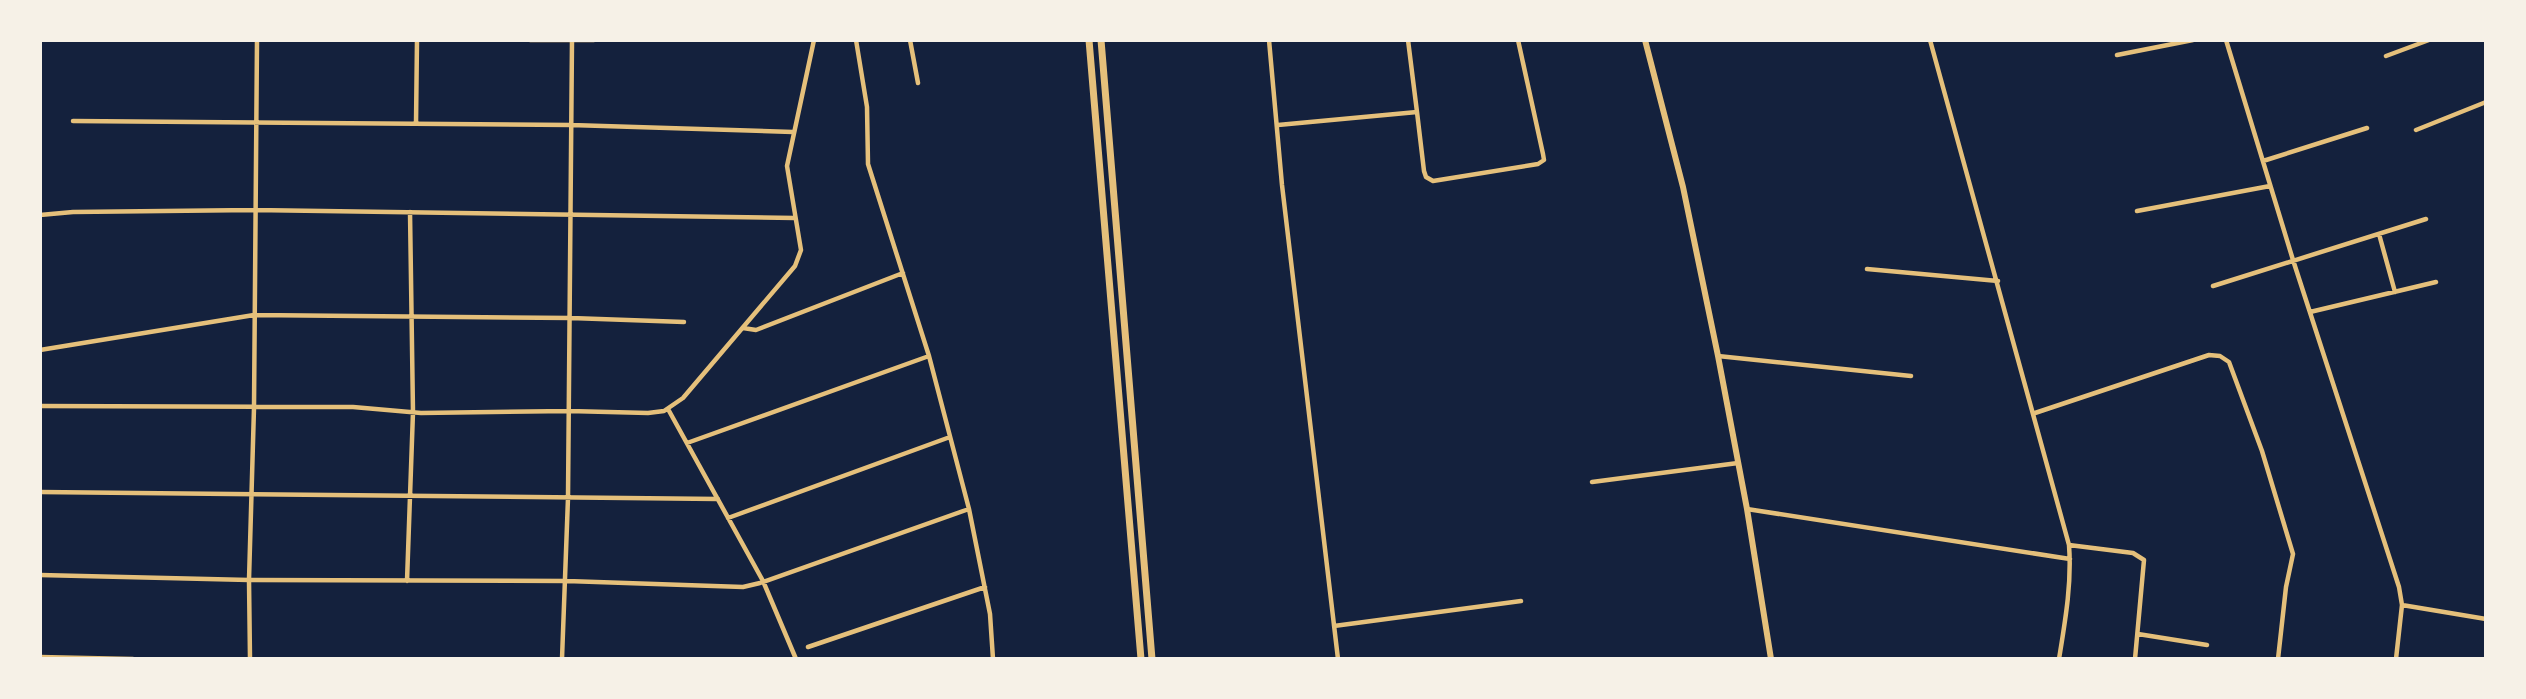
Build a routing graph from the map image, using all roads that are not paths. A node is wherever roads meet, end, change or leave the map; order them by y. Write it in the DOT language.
graph roads {
  1 [pos="257,40"];
  2 [pos="417,40"];
  3 [pos="530,40"];
  4 [pos="572,40"];
  5 [pos="594,40"];
  6 [pos="814,40"];
  7 [pos="856,40"];
  8 [pos="910,40"];
  9 [pos="1089,40"];
  10 [pos="1101,40"];
  11 [pos="1269,40"];
  12 [pos="1409,40"];
  13 [pos="1518,40"];
  14 [pos="1645,40"];
  15 [pos="1930,40"];
  16 [pos="2193,40"];
  17 [pos="2226,40"];
  18 [pos="2429,40"];
  19 [pos="2117,55"];
  20 [pos="2386,56"];
  21 [pos="918,83"];
  22 [pos="2486,102"];
  23 [pos="1417,112"];
  24 [pos="73,121"];
  25 [pos="255,124"];
  26 [pos="415,124"];
  27 [pos="571,125"];
  28 [pos="1278,125"];
  29 [pos="2367,128"];
  30 [pos="2416,130"];
  31 [pos="793,132"];
  32 [pos="2263,161"];
  33 [pos="2270,186"];
  34 [pos="254,209"];
  35 [pos="2137,211"];
  36 [pos="411,212"];
  37 [pos="40,215"];
  38 [pos="570,215"];
  39 [pos="794,218"];
  40 [pos="2426,219"];
  41 [pos="2379,234"];
  42 [pos="2293,260"];
  43 [pos="1867,270"];
  44 [pos="903,273"];
  45 [pos="1998,281"];
  46 [pos="2437,282"];
  47 [pos="2213,286"];
  48 [pos="2395,292"];
  49 [pos="2310,312"];
  50 [pos="254,315"];
  51 [pos="413,316"];
  52 [pos="570,318"];
  53 [pos="684,322"];
  54 [pos="743,328"];
  55 [pos="40,350"];
  56 [pos="929,356"];
  57 [pos="1718,356"];
  58 [pos="1911,376"];
  59 [pos="40,406"];
  60 [pos="254,408"];
  61 [pos="668,409"];
  62 [pos="569,411"];
  63 [pos="413,412"];
  64 [pos="2034,413"];
  65 [pos="950,437"];
  66 [pos="687,443"];
  67 [pos="1738,463"];
  68 [pos="1592,482"];
  69 [pos="40,492"];
  70 [pos="251,495"];
  71 [pos="408,496"];
  72 [pos="568,498"];
  73 [pos="718,499"];
  74 [pos="969,509"];
  75 [pos="1747,509"];
  76 [pos="728,518"];
  77 [pos="2069,545"];
  78 [pos="2070,559"];
  79 [pos="40,575"];
  80 [pos="249,580"];
  81 [pos="407,581"];
  82 [pos="567,581"];
  83 [pos="763,581"];
  84 [pos="985,587"];
  85 [pos="1521,601"];
  86 [pos="2402,605"];
  87 [pos="2486,619"];
  88 [pos="1334,626"];
  89 [pos="2138,634"];
  90 [pos="2207,645"];
  91 [pos="808,648"];
  92 [pos="40,657"];
  93 [pos="133,659"];
  94 [pos="250,659"];
  95 [pos="562,659"];
  96 [pos="796,659"];
  97 [pos="993,659"];
  98 [pos="1141,659"];
  99 [pos="1152,659"];
  100 [pos="1338,659"];
  101 [pos="1771,659"];
  102 [pos="2059,659"];
  103 [pos="2135,659"];
  104 [pos="2278,659"];
  105 [pos="2396,659"];
  1 -- 25 [label="street"];
  2 -- 26 [label="street"];
  3 -- 4 [label="street"];
  4 -- 5 [label="street"];
  4 -- 27 [label="street"];
  6 -- 31 [label="street"];
  7 -- 44 [label="street"];
  8 -- 21 [label="street"];
  9 -- 98 [label="main road"];
  10 -- 99 [label="main road"];
  11 -- 28 [label="street"];
  12 -- 23 [label="street"];
  13 -- 23 [label="street"];
  14 -- 57 [label="main road"];
  15 -- 45 [label="street"];
  16 -- 19 [label="street"];
  17 -- 32 [label="street"];
  18 -- 20 [label="street"];
  22 -- 30 [label="street"];
  23 -- 28 [label="street"];
  24 -- 25 [label="street"];
  25 -- 26 [label="street"];
  25 -- 34 [label="street"];
  26 -- 27 [label="street"];
  27 -- 31 [label="street"];
  27 -- 38 [label="street"];
  28 -- 88 [label="street"];
  29 -- 32 [label="street"];
  31 -- 39 [label="street"];
  32 -- 33 [label="street"];
  33 -- 35 [label="street"];
  33 -- 42 [label="street"];
  34 -- 36 [label="street"];
  34 -- 37 [label="street"];
  34 -- 50 [label="street"];
  36 -- 38 [label="street"];
  36 -- 51 [label="street"];
  38 -- 39 [label="street"];
  38 -- 52 [label="street"];
  39 -- 54 [label="street"];
  40 -- 41 [label="street"];
  41 -- 42 [label="street"];
  41 -- 48 [label="street"];
  42 -- 47 [label="street"];
  42 -- 49 [label="street"];
  43 -- 45 [label="street"];
  44 -- 54 [label="street"];
  44 -- 56 [label="street"];
  45 -- 64 [label="street"];
  46 -- 48 [label="street"];
  48 -- 49 [label="street"];
  49 -- 86 [label="street"];
  50 -- 51 [label="street"];
  50 -- 55 [label="street"];
  50 -- 60 [label="street"];
  51 -- 52 [label="street"];
  51 -- 63 [label="street"];
  52 -- 53 [label="street"];
  52 -- 62 [label="street"];
  54 -- 61 [label="street"];
  56 -- 65 [label="street"];
  56 -- 66 [label="street"];
  57 -- 58 [label="street"];
  57 -- 67 [label="main road"];
  59 -- 60 [label="street"];
  60 -- 63 [label="street"];
  60 -- 70 [label="street"];
  61 -- 62 [label="street"];
  61 -- 66 [label="street"];
  62 -- 63 [label="street"];
  62 -- 72 [label="street"];
  63 -- 71 [label="street"];
  64 -- 77 [label="street"];
  64 -- 104 [label="street"];
  65 -- 74 [label="street"];
  65 -- 76 [label="street"];
  66 -- 73 [label="street"];
  67 -- 68 [label="street"];
  67 -- 75 [label="main road"];
  69 -- 70 [label="street"];
  70 -- 71 [label="street"];
  70 -- 80 [label="street"];
  71 -- 72 [label="street"];
  71 -- 81 [label="street"];
  72 -- 73 [label="street"];
  72 -- 82 [label="street"];
  73 -- 76 [label="street"];
  74 -- 83 [label="street"];
  74 -- 84 [label="street"];
  75 -- 78 [label="street"];
  75 -- 101 [label="main road"];
  76 -- 83 [label="street"];
  77 -- 78 [label="street"];
  77 -- 89 [label="street"];
  78 -- 102 [label="street"];
  79 -- 80 [label="street"];
  80 -- 81 [label="street"];
  80 -- 94 [label="street"];
  81 -- 82 [label="street"];
  82 -- 83 [label="street"];
  82 -- 95 [label="street"];
  83 -- 96 [label="street"];
  84 -- 91 [label="street"];
  84 -- 97 [label="street"];
  85 -- 88 [label="street"];
  86 -- 87 [label="street"];
  86 -- 105 [label="street"];
  88 -- 100 [label="street"];
  89 -- 90 [label="street"];
  89 -- 103 [label="street"];
  92 -- 93 [label="street"];
}
